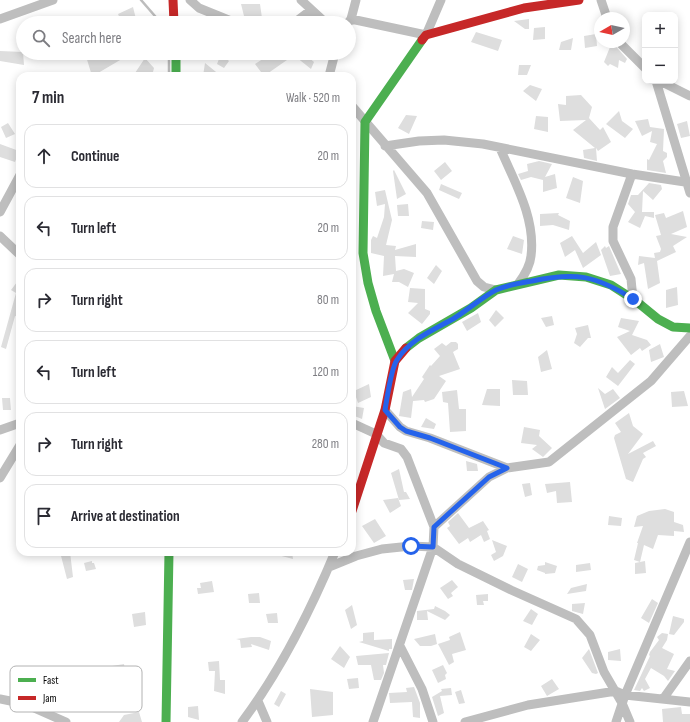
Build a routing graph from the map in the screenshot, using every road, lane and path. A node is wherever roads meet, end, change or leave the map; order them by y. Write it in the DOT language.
graph roads {
  1 [pos="53,0"];
  2 [pos="173,0"];
  3 [pos="190,0"];
  4 [pos="301,0"];
  5 [pos="356,0"];
  6 [pos="440,0"];
  7 [pos="579,0"];
  8 [pos="601,0"];
  9 [pos="311,10"];
  10 [pos="605,12"];
  11 [pos="174,16"];
  12 [pos="219,16"];
  13 [pos="303,16"];
  14 [pos="318,16"];
  15 [pos="351,16"];
  16 [pos="0,19"];
  17 [pos="356,22"];
  18 [pos="426,35"];
  19 [pos="626,48"];
  20 [pos="176,60"];
  21 [pos="333,60"];
  22 [pos="642,65"];
  23 [pos="176,72"];
  24 [pos="330,72"];
  25 [pos="657,84"];
  26 [pos="666,84"];
  27 [pos="690,96"];
  28 [pos="356,111"];
  29 [pos="365,122"];
  30 [pos="385,146"];
  31 [pos="500,148"];
  32 [pos="632,174"];
  33 [pos="16,182"];
  34 [pos="685,182"];
  35 [pos="690,192"];
  36 [pos="0,212"];
  37 [pos="0,236"];
  38 [pos="16,251"];
  39 [pos="518,284"];
  40 [pos="496,290"];
  41 [pos="633,299"];
  42 [pos="690,328"];
  43 [pos="690,336"];
  44 [pos="395,361"];
  45 [pos="385,410"];
  46 [pos="16,424"];
  47 [pos="356,424"];
  48 [pos="0,430"];
  49 [pos="376,434"];
  50 [pos="16,452"];
  51 [pos="507,468"];
  52 [pos="0,478"];
  53 [pos="356,498"];
  54 [pos="434,527"];
  55 [pos="690,542"];
  56 [pos="433,547"];
  57 [pos="169,556"];
  58 [pos="333,556"];
  59 [pos="329,566"];
  60 [pos="400,646"];
  61 [pos="690,661"];
  62 [pos="616,692"];
  63 [pos="0,699"];
  64 [pos="624,699"];
  65 [pos="663,699"];
  66 [pos="10,701"];
  67 [pos="258,701"];
  68 [pos="690,702"];
  69 [pos="43,712"];
  70 [pos="66,722"];
  71 [pos="166,722"];
  72 [pos="242,722"];
  73 [pos="267,722"];
  74 [pos="373,722"];
  75 [pos="433,722"];
  76 [pos="465,722"];
  77 [pos="616,722"];
  78 [pos="630,722"];
  1 -- 16 [label="street"];
  2 -- 11 [label="street"];
  3 -- 12 [label="street"];
  4 -- 9 [label="street"];
  5 -- 15 [label="street"];
  6 -- 18 [label="street"];
  7 -- 18 [label="street"];
  8 -- 10 [label="street"];
  9 -- 13 [label="street"];
  9 -- 14 [label="street"];
  17 -- 18 [label="street"];
  18 -- 29 [label="street"];
  19 -- 22 [label="street"];
  20 -- 23 [label="street"];
  21 -- 24 [label="street"];
  25 -- 34 [label="street"];
  26 -- 27 [label="street"];
  28 -- 29 [label="street"];
  29 -- 30 [label="street"];
  29 -- 44 [label="street"];
  30 -- 31 [label="street"];
  30 -- 40 [label="street"];
  31 -- 32 [label="street"];
  31 -- 39 [label="street"];
  32 -- 34 [label="street"];
  32 -- 41 [label="street"];
  33 -- 36 [label="street"];
  34 -- 35 [label="street"];
  37 -- 38 [label="street"];
  39 -- 40 [label="street"];
  39 -- 41 [label="street"];
  40 -- 44 [label="street"];
  41 -- 42 [label="street"];
  43 -- 51 [label="street"];
  44 -- 45 [label="street"];
  45 -- 49 [label="street"];
  45 -- 51 [label="street"];
  46 -- 48 [label="street"];
  47 -- 49 [label="street"];
  49 -- 53 [label="street"];
  49 -- 54 [label="street"];
  50 -- 52 [label="street"];
  51 -- 54 [label="street"];
  54 -- 56 [label="street"];
  55 -- 64 [label="street"];
  56 -- 59 [label="street"];
  56 -- 60 [label="street"];
  56 -- 62 [label="street"];
  57 -- 71 [label="street"];
  58 -- 59 [label="street"];
  59 -- 67 [label="street"];
  60 -- 74 [label="street"];
  60 -- 75 [label="street"];
  61 -- 65 [label="street"];
  62 -- 64 [label="street"];
  62 -- 76 [label="street"];
  63 -- 66 [label="street"];
  64 -- 65 [label="street"];
  64 -- 77 [label="street"];
  64 -- 78 [label="street"];
  65 -- 68 [label="street"];
  67 -- 72 [label="street"];
  67 -- 73 [label="street"];
  69 -- 70 [label="street"];
}
